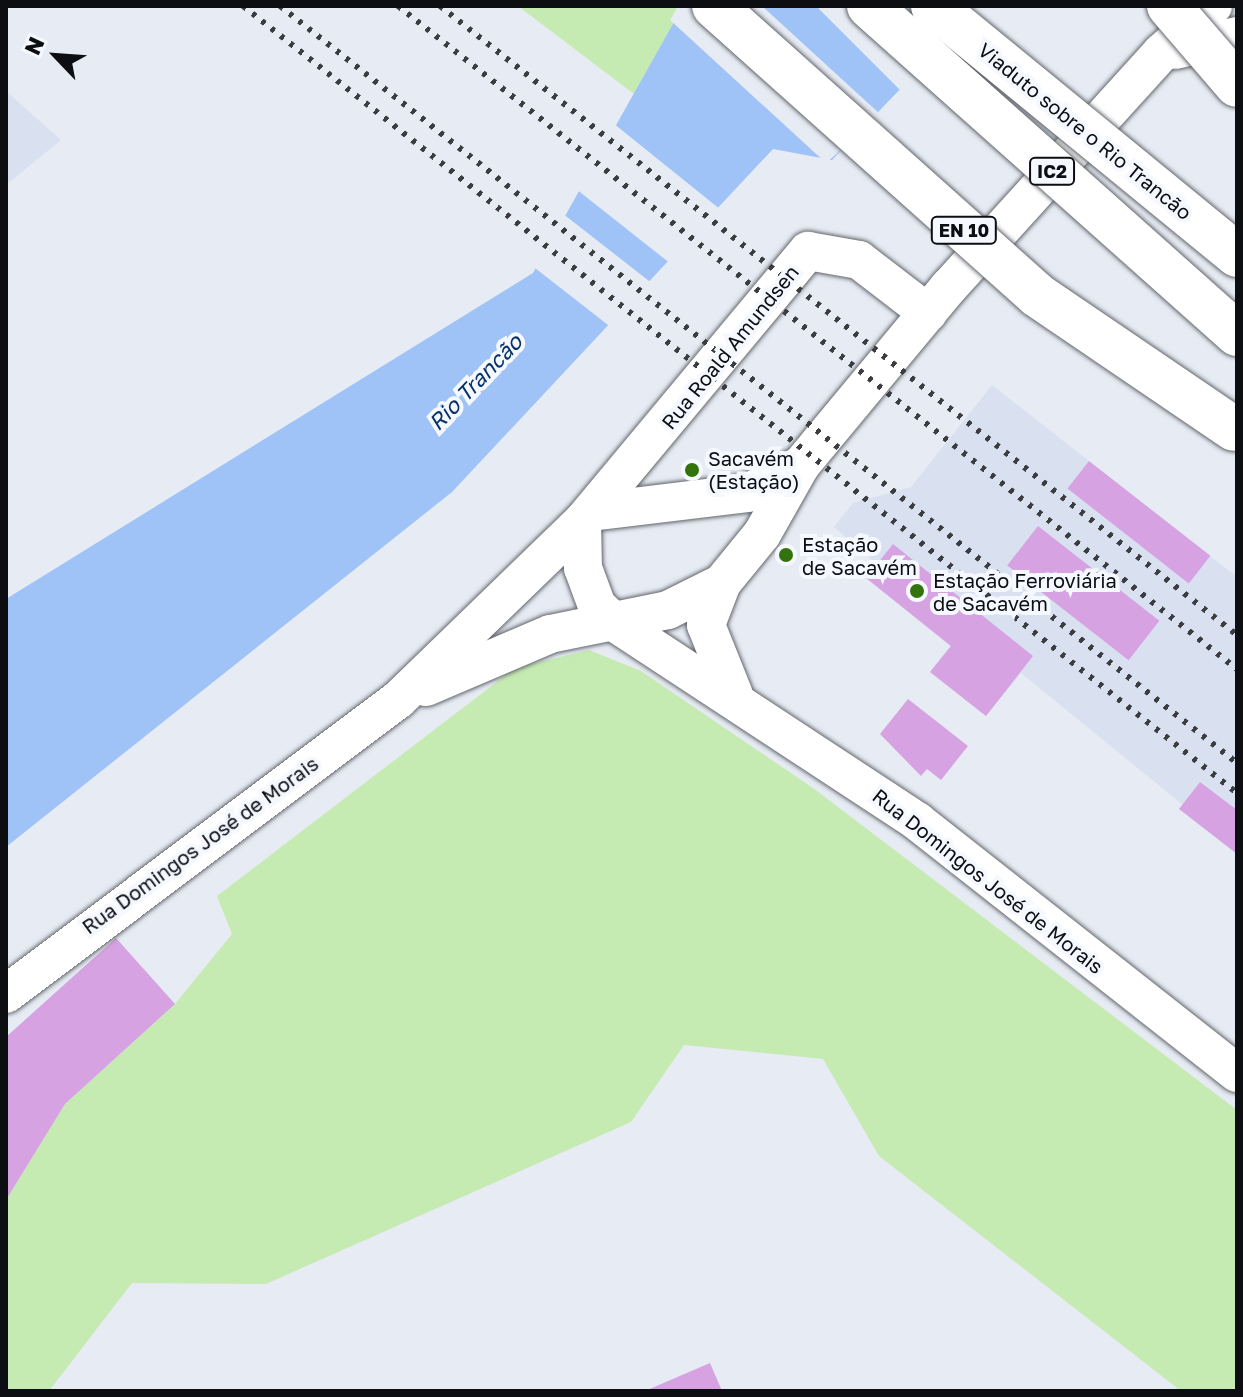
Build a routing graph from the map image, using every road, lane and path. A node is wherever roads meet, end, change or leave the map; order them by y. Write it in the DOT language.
graph roads {
  1 [pos="714,6"];
  2 [pos="869,6"];
  3 [pos="933,6"];
  4 [pos="1169,6"];
  5 [pos="1213,6"];
  6 [pos="1237,36"];
  7 [pos="1161,53"];
  8 [pos="1237,85"];
  9 [pos="1237,255"];
  10 [pos="928,313"];
  11 [pos="1237,334"];
  12 [pos="1234,429"];
  13 [pos="801,465"];
  14 [pos="587,517"];
  15 [pos="722,583"];
  16 [pos="614,622"];
  17 [pos="734,695"];
  18 [pos="398,700"];
  19 [pos="6,994"];
  20 [pos="1237,1073"];
  1 -- 12 [label="highway, EN 10, bridge"];
  2 -- 11 [label="highway, IC2, bridge"];
  3 -- 9 [label="highway, Viaduto sobre o Rio Trancão / IC2, bridge"];
  4 -- 8 [label="highway, bridge"];
  5 -- 7 [label="street"];
  6 -- 7 [label="street"];
  7 -- 10 [label="street"];
  10 -- 13 [label="street"];
  10 -- 14 [label="street, Rua Roald Amundsen"];
  13 -- 14 [label="street"];
  13 -- 15 [label="street"];
  14 -- 16 [label="street, Rua Domingos José de Morais"];
  14 -- 18 [label="street, Rua Domingos José de Morais"];
  15 -- 16 [label="street"];
  15 -- 17 [label="street"];
  16 -- 17 [label="street, Rua Domingos José de Morais"];
  16 -- 18 [label="street, Rua Domingos José de Morais"];
  17 -- 20 [label="street, Rua Domingos José de Morais"];
  18 -- 19 [label="street, Rua Domingos José de Morais"];
}
